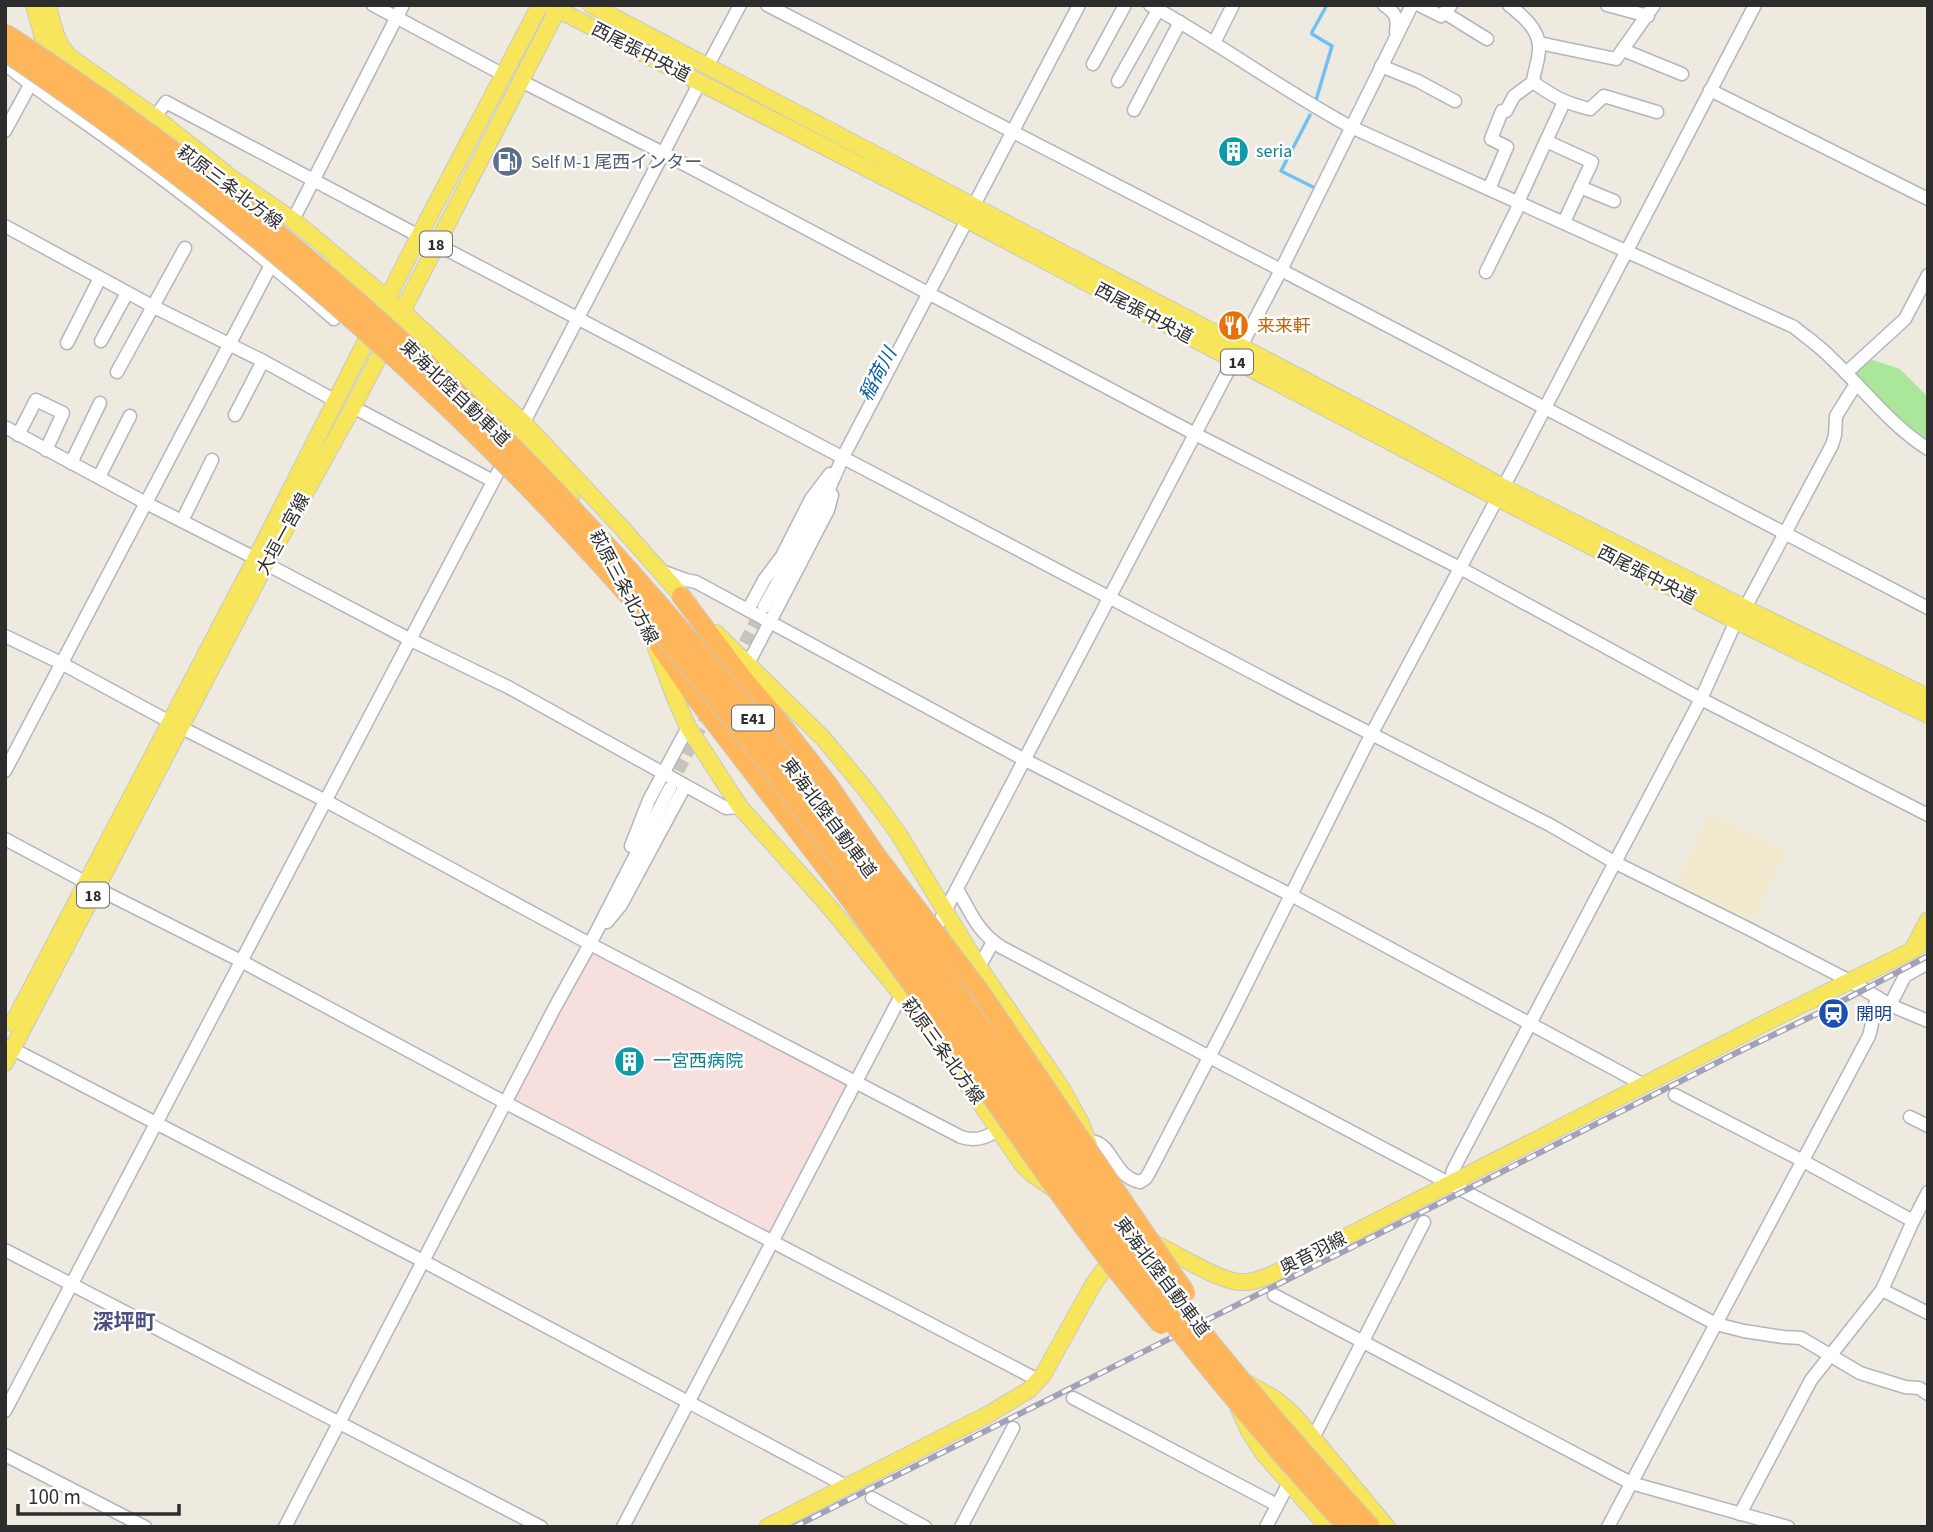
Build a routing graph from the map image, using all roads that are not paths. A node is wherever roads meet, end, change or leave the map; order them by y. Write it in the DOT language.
graph roads {
  1 [pos="34,5"];
  2 [pos="48,5"];
  3 [pos="373,5"];
  4 [pos="403,5"];
  5 [pos="540,5"];
  6 [pos="591,5"];
  7 [pos="740,5"];
  8 [pos="767,5"];
  9 [pos="1079,5"];
  10 [pos="1125,5"];
  11 [pos="1234,5"];
  12 [pos="1384,5"];
  13 [pos="1412,5"];
  14 [pos="1419,5"];
  15 [pos="1509,5"];
  16 [pos="1607,5"];
  17 [pos="1755,5"];
  18 [pos="555,7"];
  19 [pos="1154,7"];
  20 [pos="1448,9"];
  21 [pos="1651,11"];
  22 [pos="396,18"];
  23 [pos="1180,22"];
  24 [pos="5,33"];
  25 [pos="1396,36"];
  26 [pos="1487,39"];
  27 [pos="1214,43"];
  28 [pos="1539,43"];
  29 [pos="1623,50"];
  30 [pos="5,52"];
  31 [pos="5,64"];
  32 [pos="1093,64"];
  33 [pos="1381,66"];
  34 [pos="1682,74"];
  35 [pos="504,75"];
  36 [pos="704,75"];
  37 [pos="1118,81"];
  38 [pos="521,82"];
  39 [pos="1534,82"];
  40 [pos="30,85"];
  41 [pos="1710,90"];
  42 [pos="1455,101"];
  43 [pos="1564,102"];
  44 [pos="1134,110"];
  45 [pos="1657,112"];
  46 [pos="155,117"];
  47 [pos="1351,127"];
  48 [pos="5,131"];
  49 [pos="1012,133"];
  50 [pos="1546,141"];
  51 [pos="663,153"];
  52 [pos="313,180"];
  53 [pos="1580,187"];
  54 [pos="1489,189"];
  55 [pos="242,198"];
  56 [pos="1928,199"];
  57 [pos="1614,201"];
  58 [pos="1518,202"];
  59 [pos="970,214"];
  60 [pos="293,220"];
  61 [pos="1564,222"];
  62 [pos="221,224"];
  63 [pos="5,226"];
  64 [pos="419,236"];
  65 [pos="436,244"];
  66 [pos="185,248"];
  67 [pos="1627,251"];
  68 [pos="271,265"];
  69 [pos="1281,270"];
  70 [pos="1486,272"];
  71 [pos="1928,275"];
  72 [pos="100,278"];
  73 [pos="928,292"];
  74 [pos="127,293"];
  75 [pos="385,304"];
  76 [pos="154,307"];
  77 [pos="399,317"];
  78 [pos="579,318"];
  79 [pos="334,319"];
  80 [pos="101,341"];
  81 [pos="67,343"];
  82 [pos="229,345"];
  83 [pos="1238,353"];
  84 [pos="263,361"];
  85 [pos="117,372"];
  86 [pos="1846,373"];
  87 [pos="1856,384"];
  88 [pos="336,401"];
  89 [pos="100,403"];
  90 [pos="353,407"];
  91 [pos="1545,408"];
  92 [pos="235,415"];
  93 [pos="130,416"];
  94 [pos="5,427"];
  95 [pos="520,430"];
  96 [pos="1195,434"];
  97 [pos="18,435"];
  98 [pos="1928,449"];
  99 [pos="46,450"];
  100 [pos="843,457"];
  101 [pos="212,460"];
  102 [pos="71,463"];
  103 [pos="99,477"];
  104 [pos="493,481"];
  105 [pos="1500,492"];
  106 [pos="146,503"];
  107 [pos="182,521"];
  108 [pos="1784,533"];
  109 [pos="261,561"];
  110 [pos="1460,568"];
  111 [pos="659,569"];
  112 [pos="681,596"];
  113 [pos="1110,597"];
  114 [pos="764,607"];
  115 [pos="1928,608"];
  116 [pos="748,610"];
  117 [pos="1741,615"];
  118 [pos="769,622"];
  119 [pos="651,634"];
  120 [pos="5,636"];
  121 [pos="411,640"];
  122 [pos="61,663"];
  123 [pos="748,664"];
  124 [pos="1928,697"];
  125 [pos="1701,699"];
  126 [pos="1928,715"];
  127 [pos="175,724"];
  128 [pos="688,727"];
  129 [pos="1371,735"];
  130 [pos="1025,760"];
  131 [pos="5,771"];
  132 [pos="663,773"];
  133 [pos="685,786"];
  134 [pos="670,788"];
  135 [pos="326,801"];
  136 [pos="740,807"];
  137 [pos="1928,815"];
  138 [pos="5,839"];
  139 [pos="1614,862"];
  140 [pos="91,885"];
  141 [pos="957,889"];
  142 [pos="1291,895"];
  143 [pos="945,912"];
  144 [pos="1928,920"];
  145 [pos="1928,939"];
  146 [pos="993,942"];
  147 [pos="590,944"];
  148 [pos="1913,950"];
  149 [pos="241,961"];
  150 [pos="1928,963"];
  151 [pos="979,967"];
  152 [pos="1850,981"];
  153 [pos="902,995"];
  154 [pos="1877,997"];
  155 [pos="1890,1004"];
  156 [pos="1928,1021"];
  157 [pos="1530,1024"];
  158 [pos="7,1049"];
  159 [pos="1210,1056"];
  160 [pos="856,1081"];
  161 [pos="1644,1085"];
  162 [pos="1060,1087"];
  163 [pos="1675,1096"];
  164 [pos="506,1103"];
  165 [pos="1910,1117"];
  166 [pos="157,1123"];
  167 [pos="1928,1126"];
  168 [pos="998,1130"];
  169 [pos="1088,1141"];
  170 [pos="1803,1161"];
  171 [pos="1450,1183"];
  172 [pos="1928,1192"];
  173 [pos="1913,1221"];
  174 [pos="1424,1222"];
  175 [pos="772,1242"];
  176 [pos="1129,1248"];
  177 [pos="5,1250"];
  178 [pos="424,1261"];
  179 [pos="72,1284"];
  180 [pos="1882,1290"];
  181 [pos="1274,1295"];
  182 [pos="1928,1313"];
  183 [pos="1716,1324"];
  184 [pos="1362,1341"];
  185 [pos="1830,1355"];
  186 [pos="1212,1358"];
  187 [pos="1038,1380"];
  188 [pos="1928,1394"];
  189 [pos="1073,1398"];
  190 [pos="689,1402"];
  191 [pos="5,1411"];
  192 [pos="1251,1419"];
  193 [pos="340,1422"];
  194 [pos="1013,1428"];
  195 [pos="1313,1438"];
  196 [pos="5,1454"];
  197 [pos="1289,1483"];
  198 [pos="1631,1483"];
  199 [pos="848,1487"];
  200 [pos="872,1498"];
  201 [pos="1344,1498"];
  202 [pos="1277,1505"];
  203 [pos="1740,1514"];
  204 [pos="145,1527"];
  205 [pos="285,1527"];
  206 [pos="541,1527"];
  207 [pos="623,1527"];
  208 [pos="766,1527"];
  209 [pos="925,1527"];
  210 [pos="961,1527"];
  211 [pos="1266,1527"];
  212 [pos="1328,1527"];
  213 [pos="1347,1527"];
  214 [pos="1371,1527"];
  215 [pos="1387,1527"];
  216 [pos="1608,1527"];
  217 [pos="1788,1527"];
  1 -- 55 [label="main road, 萩原三条北方線"];
  2 -- 46 [label="main road, 萩原三条北方線"];
  3 -- 22 [label="street"];
  4 -- 22 [label="street"];
  5 -- 35 [label="main road, 大垣一宮線 / 18"];
  6 -- 36 [label="main road, 西尾張中央道 / 14"];
  7 -- 36 [label="street"];
  8 -- 49 [label="street"];
  9 -- 49 [label="street"];
  10 -- 32 [label="street"];
  11 -- 27 [label="street"];
  12 -- 25 [label="street"];
  13 -- 25 [label="street"];
  14 -- 20 [label="street"];
  15 -- 28 [label="street"];
  16 -- 21 [label="street"];
  17 -- 41 [label="street"];
  18 -- 36 [label="main road, 西尾張中央道 / 14"];
  18 -- 38 [label="main road, 大垣一宮線 / 18"];
  19 -- 23 [label="street"];
  19 -- 37 [label="street"];
  20 -- 26 [label="street"];
  21 -- 29 [label="street"];
  22 -- 35 [label="street"];
  22 -- 52 [label="street"];
  23 -- 27 [label="street"];
  23 -- 44 [label="street"];
  24 -- 201 [label="highway, 東海北陸自動車道 / E41, bridge"];
  25 -- 33 [label="street"];
  27 -- 47 [label="street"];
  28 -- 29 [label="street"];
  28 -- 39 [label="street"];
  29 -- 34 [label="street"];
  30 -- 192 [label="highway, 東海北陸自動車道 / E41, bridge"];
  31 -- 40 [label="street"];
  33 -- 42 [label="street"];
  33 -- 47 [label="street"];
  35 -- 64 [label="main road, 大垣一宮線 / 18"];
  36 -- 51 [label="street"];
  36 -- 59 [label="main road, 西尾張中央道 / 14"];
  38 -- 51 [label="street"];
  38 -- 65 [label="main road, 大垣一宮線 / 18"];
  39 -- 43 [label="street"];
  39 -- 54 [label="street"];
  40 -- 48 [label="street"];
  40 -- 62 [label="street"];
  41 -- 56 [label="street"];
  41 -- 67 [label="street"];
  43 -- 45 [label="street"];
  43 -- 50 [label="street"];
  46 -- 52 [label="street"];
  46 -- 60 [label="main road, 萩原三条北方線"];
  47 -- 54 [label="street"];
  47 -- 69 [label="street"];
  49 -- 59 [label="street"];
  49 -- 69 [label="street"];
  50 -- 53 [label="street"];
  50 -- 58 [label="street"];
  51 -- 73 [label="street"];
  51 -- 78 [label="street"];
  52 -- 60 [label="street"];
  52 -- 64 [label="street"];
  53 -- 57 [label="street"];
  53 -- 61 [label="street"];
  54 -- 58 [label="street"];
  55 -- 62 [label="street"];
  55 -- 75 [label="main road, 萩原三条北方線"];
  58 -- 61 [label="street"];
  58 -- 70 [label="street"];
  59 -- 73 [label="street"];
  59 -- 83 [label="main road, 西尾張中央道 / 14"];
  60 -- 75 [label="main road, 萩原三条北方線"];
  61 -- 67 [label="street"];
  62 -- 68 [label="street"];
  63 -- 72 [label="street"];
  64 -- 75 [label="main road, 大垣一宮線 / 18"];
  65 -- 77 [label="main road, 大垣一宮線 / 18"];
  65 -- 78 [label="street"];
  66 -- 76 [label="street"];
  67 -- 86 [label="street"];
  67 -- 91 [label="street"];
  68 -- 79 [label="street"];
  68 -- 82 [label="street"];
  69 -- 83 [label="street"];
  69 -- 91 [label="street"];
  71 -- 86 [label="street"];
  72 -- 74 [label="street"];
  72 -- 81 [label="street"];
  73 -- 96 [label="street"];
  73 -- 100 [label="street"];
  74 -- 76 [label="street"];
  74 -- 80 [label="street"];
  75 -- 77 [label="main road, 萩原三条北方線"];
  75 -- 88 [label="main road, 大垣一宮線 / 18"];
  76 -- 82 [label="street"];
  76 -- 85 [label="street"];
  77 -- 90 [label="main road, 大垣一宮線 / 18"];
  77 -- 95 [label="main road, 萩原三条北方線"];
  78 -- 95 [label="street"];
  78 -- 100 [label="street"];
  82 -- 84 [label="street"];
  82 -- 106 [label="street"];
  83 -- 96 [label="street"];
  83 -- 105 [label="main road, 西尾張中央道 / 14"];
  84 -- 88 [label="street"];
  84 -- 92 [label="street"];
  86 -- 87 [label="street"];
  87 -- 98 [label="street"];
  87 -- 108 [label="street"];
  88 -- 109 [label="main road, 大垣一宮線 / 18"];
  89 -- 102 [label="street"];
  90 -- 104 [label="street"];
  90 -- 109 [label="main road, 大垣一宮線 / 18"];
  91 -- 105 [label="street"];
  91 -- 108 [label="street"];
  93 -- 103 [label="street"];
  94 -- 97 [label="street"];
  95 -- 104 [label="street"];
  95 -- 111 [label="main road, 萩原三条北方線"];
  95 -- 119 [label="main road, 萩原三条北方線"];
  96 -- 110 [label="street"];
  96 -- 113 [label="street"];
  97 -- 99 [label="street"];
  97 -- 99 [label="street"];
  99 -- 102 [label="street"];
  100 -- 113 [label="street"];
  100 -- 114 [label="street"];
  100 -- 116 [label="street"];
  100 -- 118 [label="street"];
  101 -- 107 [label="street"];
  102 -- 103 [label="street"];
  103 -- 106 [label="street"];
  104 -- 121 [label="street"];
  105 -- 110 [label="street"];
  105 -- 117 [label="main road, 西尾張中央道 / 14"];
  106 -- 107 [label="street"];
  106 -- 122 [label="street"];
  107 -- 109 [label="street"];
  108 -- 115 [label="street"];
  108 -- 117 [label="street"];
  109 -- 121 [label="street"];
  109 -- 127 [label="main road, 大垣一宮線 / 18"];
  110 -- 125 [label="street"];
  110 -- 129 [label="street"];
  111 -- 112 [label="main road, 萩原三条北方線"];
  111 -- 116 [label="street"];
  112 -- 123 [label="main road, 萩原三条北方線"];
  112 -- 201 [label="highway, bridge"];
  113 -- 129 [label="street"];
  113 -- 130 [label="street"];
  116 -- 118 [label="street"];
  117 -- 124 [label="main road, 西尾張中央道 / 14"];
  117 -- 125 [label="street"];
  117 -- 126 [label="main road, 西尾張中央道 / 14"];
  118 -- 123 [label="street"];
  118 -- 130 [label="street"];
  119 -- 128 [label="main road, 萩原三条北方線"];
  119 -- 192 [label="highway, bridge"];
  120 -- 122 [label="street"];
  121 -- 132 [label="street"];
  121 -- 135 [label="street"];
  122 -- 127 [label="street"];
  122 -- 131 [label="street"];
  123 -- 143 [label="main road, 萩原三条北方線"];
  125 -- 137 [label="street"];
  125 -- 139 [label="street"];
  127 -- 135 [label="street"];
  127 -- 140 [label="main road, 大垣一宮線 / 18"];
  128 -- 132 [label="street"];
  128 -- 136 [label="main road, 萩原三条北方線"];
  129 -- 139 [label="street"];
  129 -- 142 [label="street"];
  130 -- 141 [label="street"];
  130 -- 142 [label="street"];
  132 -- 133 [label="street"];
  132 -- 147 [label="street"];
  133 -- 136 [label="street"];
  133 -- 147 [label="street"];
  134 -- 147 [label="street"];
  135 -- 147 [label="street"];
  135 -- 149 [label="street"];
  136 -- 153 [label="main road, 萩原三条北方線"];
  138 -- 140 [label="street"];
  139 -- 152 [label="street"];
  139 -- 157 [label="street"];
  140 -- 149 [label="street"];
  140 -- 158 [label="main road, 大垣一宮線 / 18"];
  141 -- 143 [label="street"];
  141 -- 146 [label="street"];
  142 -- 157 [label="street"];
  142 -- 159 [label="street"];
  143 -- 151 [label="main road, 萩原三条北方線"];
  143 -- 153 [label="street"];
  144 -- 148 [label="main road"];
  145 -- 148 [label="main road, 奥音羽線"];
  146 -- 151 [label="street"];
  146 -- 159 [label="street"];
  147 -- 160 [label="street"];
  147 -- 164 [label="street"];
  148 -- 152 [label="main road, 奥音羽線"];
  149 -- 164 [label="street"];
  149 -- 166 [label="street"];
  150 -- 155 [label="street"];
  151 -- 162 [label="main road, 萩原三条北方線"];
  152 -- 154 [label="street"];
  152 -- 161 [label="main road, 奥音羽線"];
  153 -- 160 [label="street"];
  153 -- 168 [label="main road, 萩原三条北方線"];
  154 -- 155 [label="street"];
  154 -- 170 [label="street"];
  155 -- 156 [label="street"];
  157 -- 161 [label="street"];
  157 -- 171 [label="street"];
  158 -- 166 [label="street"];
  159 -- 169 [label="street"];
  159 -- 171 [label="street"];
  160 -- 168 [label="street"];
  160 -- 175 [label="street"];
  161 -- 171 [label="main road, 奥音羽線"];
  162 -- 168 [label="street"];
  162 -- 169 [label="main road, 萩原三条北方線"];
  163 -- 170 [label="street"];
  164 -- 175 [label="street"];
  164 -- 178 [label="street"];
  165 -- 167 [label="street"];
  166 -- 178 [label="street"];
  166 -- 179 [label="street"];
  168 -- 176 [label="main road, 萩原三条北方線"];
  169 -- 176 [label="main road, 萩原三条北方線"];
  170 -- 173 [label="street"];
  170 -- 183 [label="street"];
  171 -- 176 [label="main road, 奥音羽線"];
  171 -- 183 [label="street"];
  172 -- 173 [label="street"];
  173 -- 180 [label="street"];
  174 -- 184 [label="street"];
  175 -- 187 [label="street"];
  175 -- 190 [label="street"];
  176 -- 186 [label="main road, 萩原三条北方線"];
  176 -- 187 [label="main road"];
  177 -- 179 [label="street"];
  178 -- 190 [label="street"];
  178 -- 193 [label="street"];
  179 -- 191 [label="street"];
  179 -- 193 [label="street"];
  180 -- 182 [label="street"];
  180 -- 185 [label="street"];
  181 -- 184 [label="street"];
  183 -- 185 [label="street"];
  183 -- 198 [label="street"];
  184 -- 195 [label="street"];
  184 -- 198 [label="street"];
  185 -- 188 [label="street"];
  185 -- 203 [label="street"];
  186 -- 195 [label="main road, 萩原三条北方線"];
  186 -- 197 [label="main road, 萩原三条北方線"];
  187 -- 199 [label="main road"];
  189 -- 202 [label="street"];
  190 -- 199 [label="street"];
  190 -- 207 [label="street"];
  192 -- 213 [label="highway, 東海北陸自動車道 / E41, bridge"];
  193 -- 205 [label="street"];
  193 -- 206 [label="street"];
  194 -- 210 [label="street"];
  195 -- 197 [label="street"];
  195 -- 215 [label="main road, 萩原三条北方線"];
  196 -- 204 [label="street"];
  197 -- 202 [label="street"];
  197 -- 212 [label="main road, 萩原三条北方線"];
  198 -- 203 [label="street"];
  198 -- 216 [label="street"];
  199 -- 208 [label="main road"];
  200 -- 209 [label="street"];
  201 -- 214 [label="highway, 東海北陸自動車道 / E41, bridge"];
  202 -- 211 [label="street"];
  203 -- 217 [label="street"];
}
